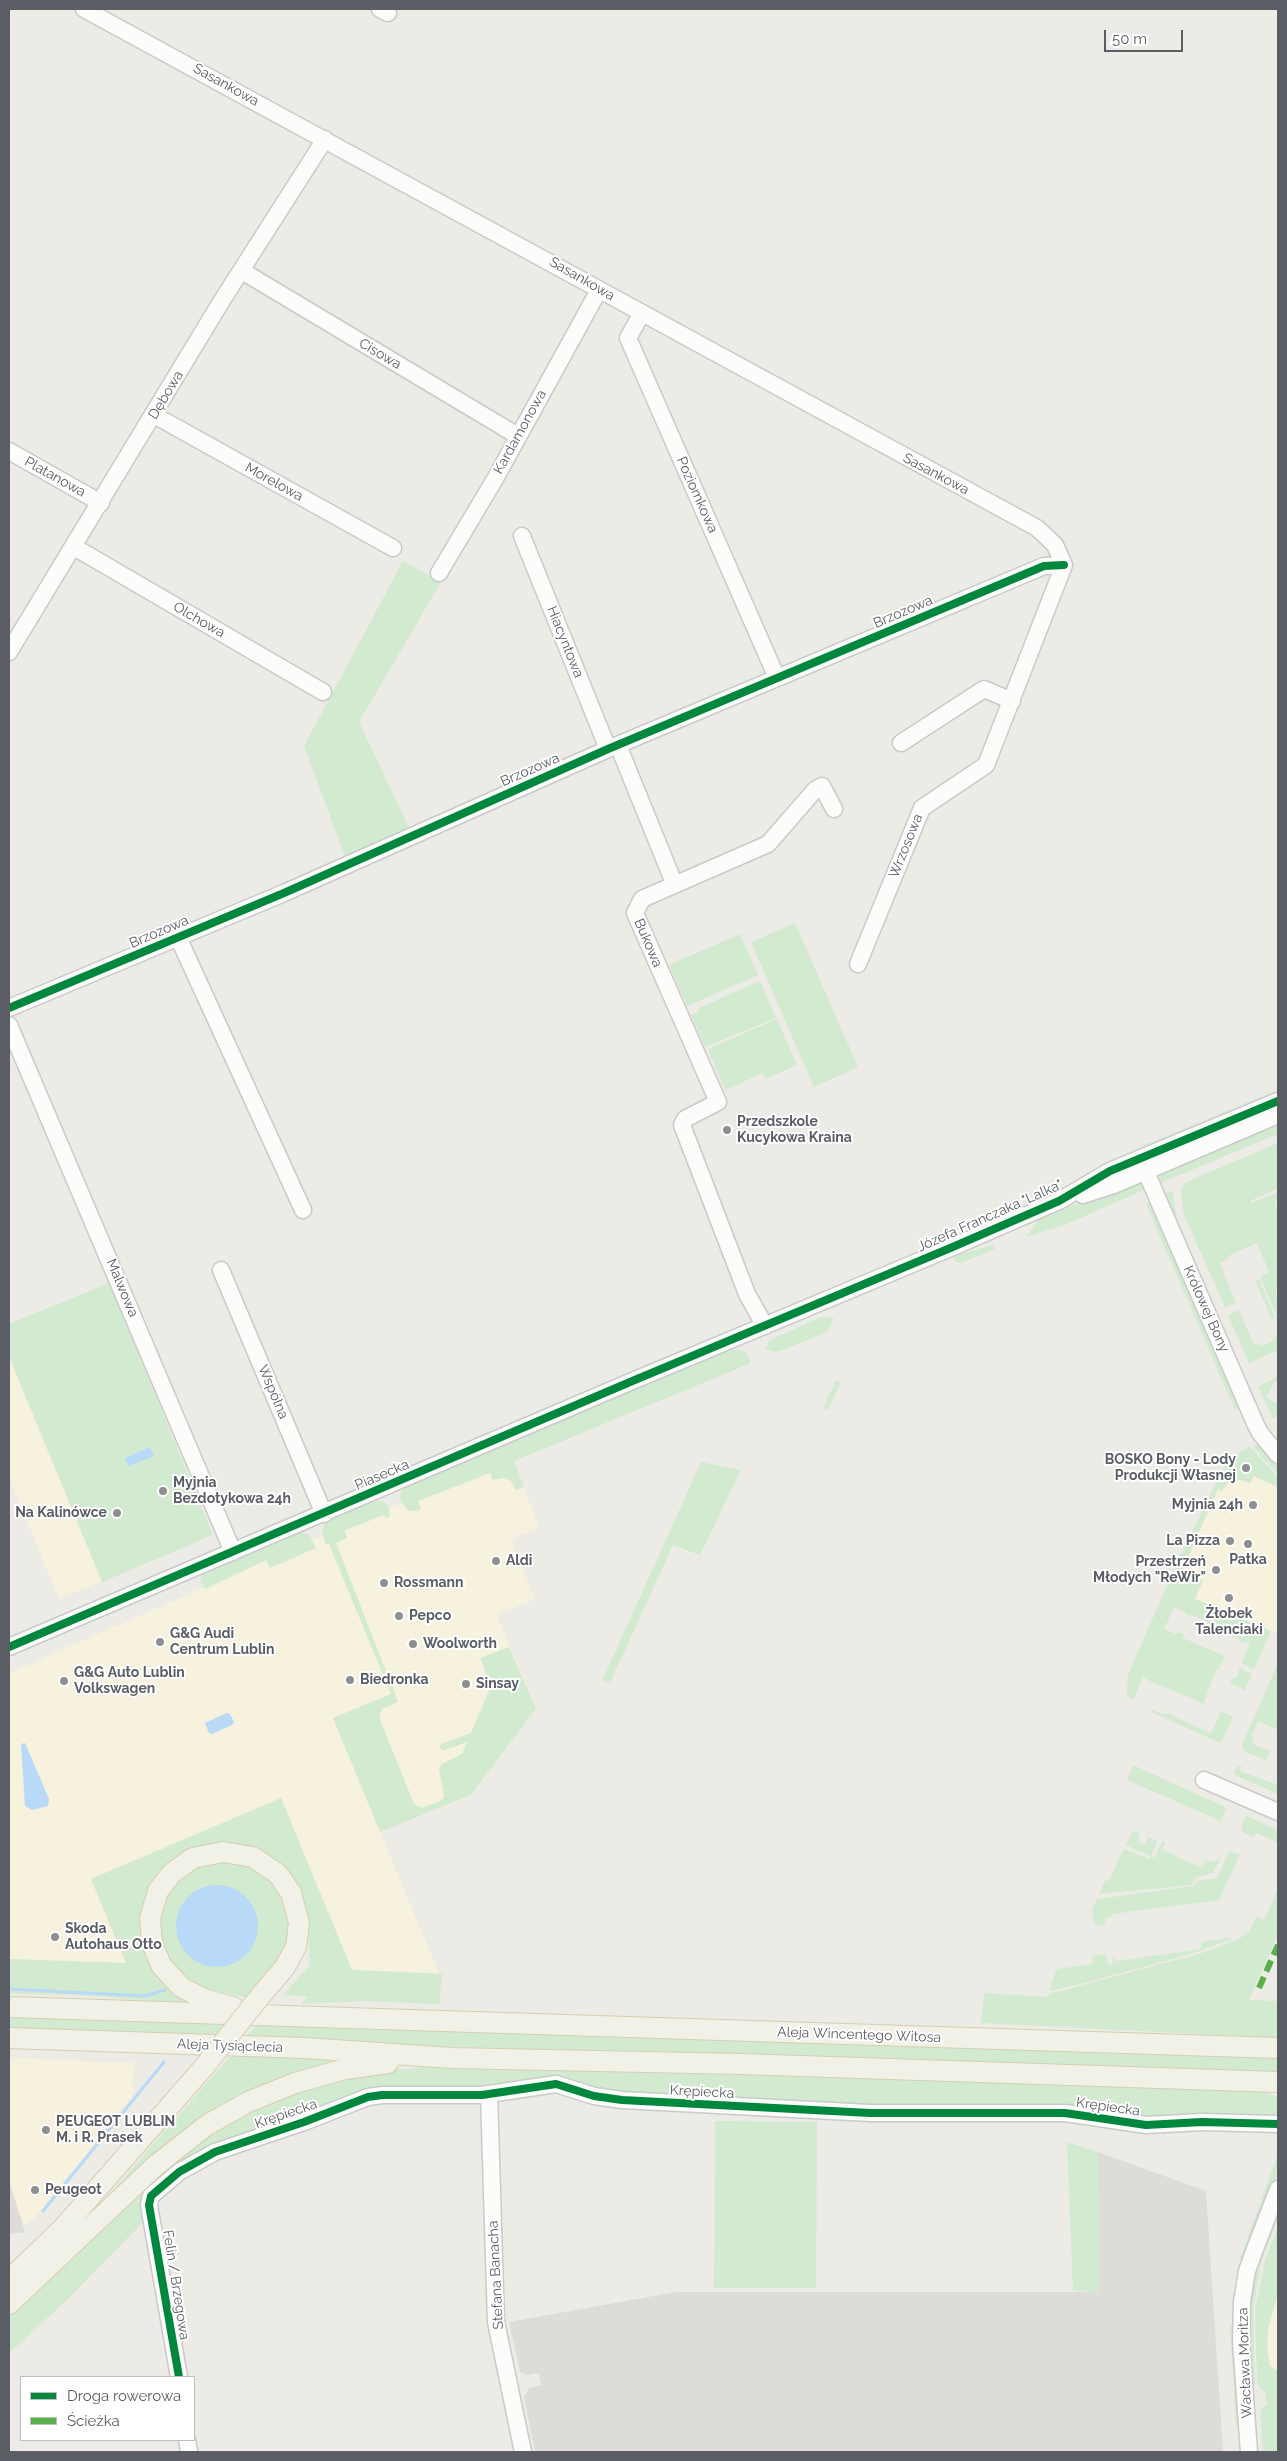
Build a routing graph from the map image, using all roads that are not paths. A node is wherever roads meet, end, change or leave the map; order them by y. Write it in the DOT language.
graph roads {
  1 [pos="84,9"];
  2 [pos="324,139"];
  3 [pos="242,271"];
  4 [pos="599,290"];
  5 [pos="642,312"];
  6 [pos="154,415"];
  7 [pos="518,436"];
  8 [pos="9,451"];
  9 [pos="100,503"];
  10 [pos="522,536"];
  11 [pos="74,547"];
  12 [pos="393,548"];
  13 [pos="1064,565"];
  14 [pos="439,572"];
  15 [pos="9,652"];
  16 [pos="777,678"];
  17 [pos="323,692"];
  18 [pos="1012,701"];
  19 [pos="900,743"];
  20 [pos="613,747"];
  21 [pos="834,809"];
  22 [pos="674,883"];
  23 [pos="178,937"];
  24 [pos="858,964"];
  25 [pos="9,1008"];
  26 [pos="9,1025"];
  27 [pos="1278,1102"];
  28 [pos="1278,1115"];
  29 [pos="1143,1165"];
  30 [pos="303,1210"];
  31 [pos="221,1270"];
  32 [pos="765,1326"];
  33 [pos="1278,1455"];
  34 [pos="324,1514"];
  35 [pos="233,1552"];
  36 [pos="9,1647"];
  37 [pos="1204,1780"];
  38 [pos="1278,1812"];
  39 [pos="9,2007"];
  40 [pos="276,2015"];
  41 [pos="9,2038"];
  42 [pos="1278,2048"];
  43 [pos="452,2058"];
  44 [pos="1274,2085"];
  45 [pos="489,2094"];
  46 [pos="1278,2124"];
  47 [pos="1278,2189"];
  48 [pos="151,2196"];
  49 [pos="9,2280"];
  50 [pos="9,2304"];
  51 [pos="178,2376"];
  52 [pos="523,2452"];
  53 [pos="1249,2452"];
  1 -- 2 [label="street, Sasankowa"];
  2 -- 3 [label="street, Dębowa"];
  2 -- 4 [label="street, Sasankowa"];
  3 -- 6 [label="street, Dębowa"];
  3 -- 7 [label="street, Cisowa"];
  4 -- 5 [label="street, Sasankowa"];
  4 -- 7 [label="street, Kardamonowa"];
  5 -- 13 [label="street, Sasankowa"];
  5 -- 16 [label="street, Poziomkowa"];
  6 -- 9 [label="street, Dębowa"];
  6 -- 12 [label="street, Morelowa"];
  7 -- 14 [label="street, Kardamonowa"];
  8 -- 9 [label="street, Platanowa"];
  9 -- 11 [label="street, Dębowa"];
  10 -- 20 [label="street, Hiacyntowa"];
  11 -- 15 [label="street, Dębowa"];
  11 -- 17 [label="street, Olchowa"];
  13 -- 16 [label="street, Brzozowa"];
  13 -- 18 [label="street, Wrzosowa"];
  16 -- 20 [label="street, Brzozowa"];
  18 -- 19 [label="street"];
  18 -- 24 [label="street, Wrzosowa"];
  20 -- 22 [label="street"];
  20 -- 23 [label="street, Brzozowa"];
  21 -- 22 [label="street"];
  22 -- 32 [label="street, Bukowa"];
  23 -- 25 [label="street, Brzozowa"];
  23 -- 30 [label="street"];
  26 -- 35 [label="street, Malwowa"];
  27 -- 29 [label="street, Józefa Franczaka \"Lalka\""];
  28 -- 29 [label="street, Józefa Franczaka \"Lalka\""];
  29 -- 32 [label="street, Józefa Franczaka \"Lalka\""];
  29 -- 33 [label="street, Królowej Bony"];
  31 -- 34 [label="street, Wspólna"];
  32 -- 34 [label="street, Piasecka"];
  34 -- 35 [label="street, Piasecka"];
  35 -- 36 [label="street, Piasecka"];
  37 -- 38 [label="street"];
  39 -- 40 [label="main road"];
  40 -- 42 [label="main road, Aleja Wincentego Witosa"];
  40 -- 49 [label="main road, bridge"];
  41 -- 43 [label="main road, Aleja Tysiąclecia"];
  43 -- 44 [label="main road"];
  43 -- 50 [label="main road"];
  45 -- 46 [label="street, Krępiecka"];
  45 -- 48 [label="street, Krępiecka"];
  45 -- 52 [label="street, Stefana Banacha"];
  47 -- 53 [label="street, Wacława Moritza"];
  48 -- 51 [label="street, Felin / Brzegowa"];
}
